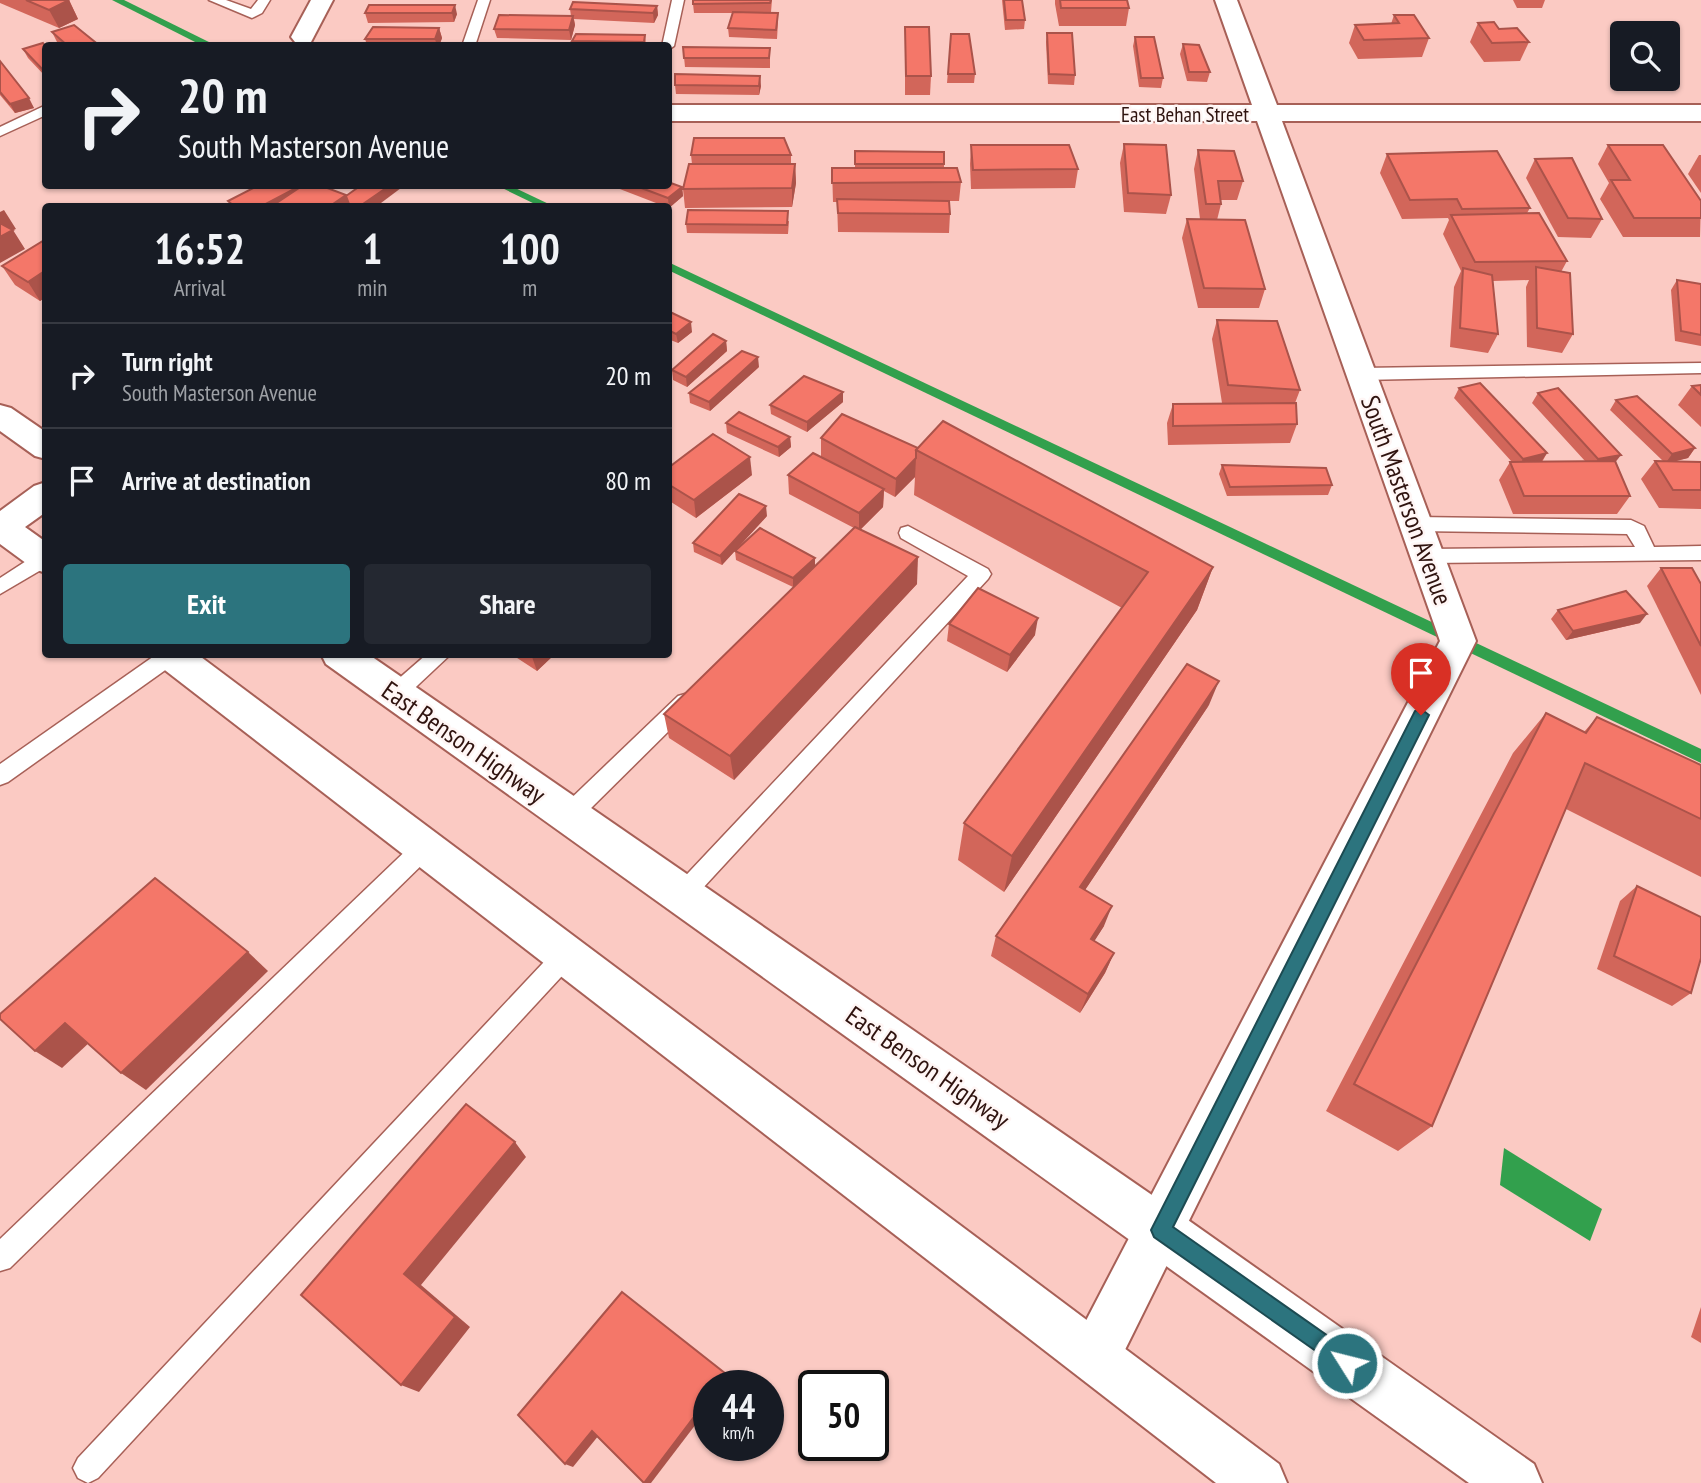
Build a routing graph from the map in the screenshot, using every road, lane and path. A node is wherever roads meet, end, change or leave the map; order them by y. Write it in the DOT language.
graph roads {
  1 [pos="215,0"];
  2 [pos="264,0"];
  3 [pos="323,0"];
  4 [pos="484,0"];
  5 [pos="678,0"];
  6 [pos="1226,0"];
  7 [pos="303,37"];
  8 [pos="469,42"];
  9 [pos="669,42"];
  10 [pos="42,111"];
  11 [pos="672,113"];
  12 [pos="1701,113"];
  13 [pos="1268,114"];
  14 [pos="0,132"];
  15 [pos="1701,368"];
  16 [pos="1362,374"];
  17 [pos="0,416"];
  18 [pos="42,445"];
  19 [pos="42,497"];
  20 [pos="1,526"];
  21 [pos="908,533"];
  22 [pos="1422,540"];
  23 [pos="1701,553"];
  24 [pos="1648,554"];
  25 [pos="42,557"];
  26 [pos="42,561"];
  27 [pos="0,587"];
  28 [pos="166,658"];
  29 [pos="174,658"];
  30 [pos="345,658"];
  31 [pos="436,658"];
  32 [pos="698,689"];
  33 [pos="395,694"];
  34 [pos="0,776"];
  35 [pos="569,815"];
  36 [pos="425,847"];
  37 [pos="682,895"];
  38 [pos="566,955"];
  39 [pos="1161,1230"];
  40 [pos="0,1258"];
  41 [pos="1095,1356"];
  42 [pos="88,1468"];
  43 [pos="1260,1483"];
  44 [pos="1515,1483"];
  1 -- 2 [label="lane"];
  3 -- 7 [label="street"];
  4 -- 8 [label="lane"];
  5 -- 9 [label="lane"];
  6 -- 13 [label="street, South Masterson Avenue"];
  10 -- 14 [label="lane"];
  11 -- 13 [label="street, East Behan Street"];
  12 -- 13 [label="street, East Behan Street"];
  13 -- 16 [label="street, South Masterson Avenue"];
  15 -- 16 [label="lane"];
  16 -- 22 [label="street, South Masterson Avenue"];
  17 -- 18 [label="street"];
  19 -- 20 [label="street"];
  20 -- 25 [label="street"];
  21 -- 37 [label="lane"];
  22 -- 24 [label="lane"];
  22 -- 24 [label="lane"];
  22 -- 39 [label="street, South Masterson Avenue"];
  23 -- 24 [label="lane"];
  26 -- 27 [label="lane"];
  28 -- 34 [label="lane"];
  29 -- 36 [label="street"];
  30 -- 33 [label="street, East Benson Highway"];
  31 -- 33 [label="lane"];
  32 -- 35 [label="lane"];
  33 -- 35 [label="street, East Benson Highway"];
  35 -- 37 [label="street, East Benson Highway"];
  36 -- 38 [label="street"];
  36 -- 40 [label="lane"];
  37 -- 39 [label="street, East Benson Highway"];
  38 -- 41 [label="street"];
  38 -- 42 [label="lane"];
  39 -- 41 [label="street, South Masterson Avenue"];
  39 -- 44 [label="street, East Benson Highway"];
  41 -- 43 [label="street"];
}
